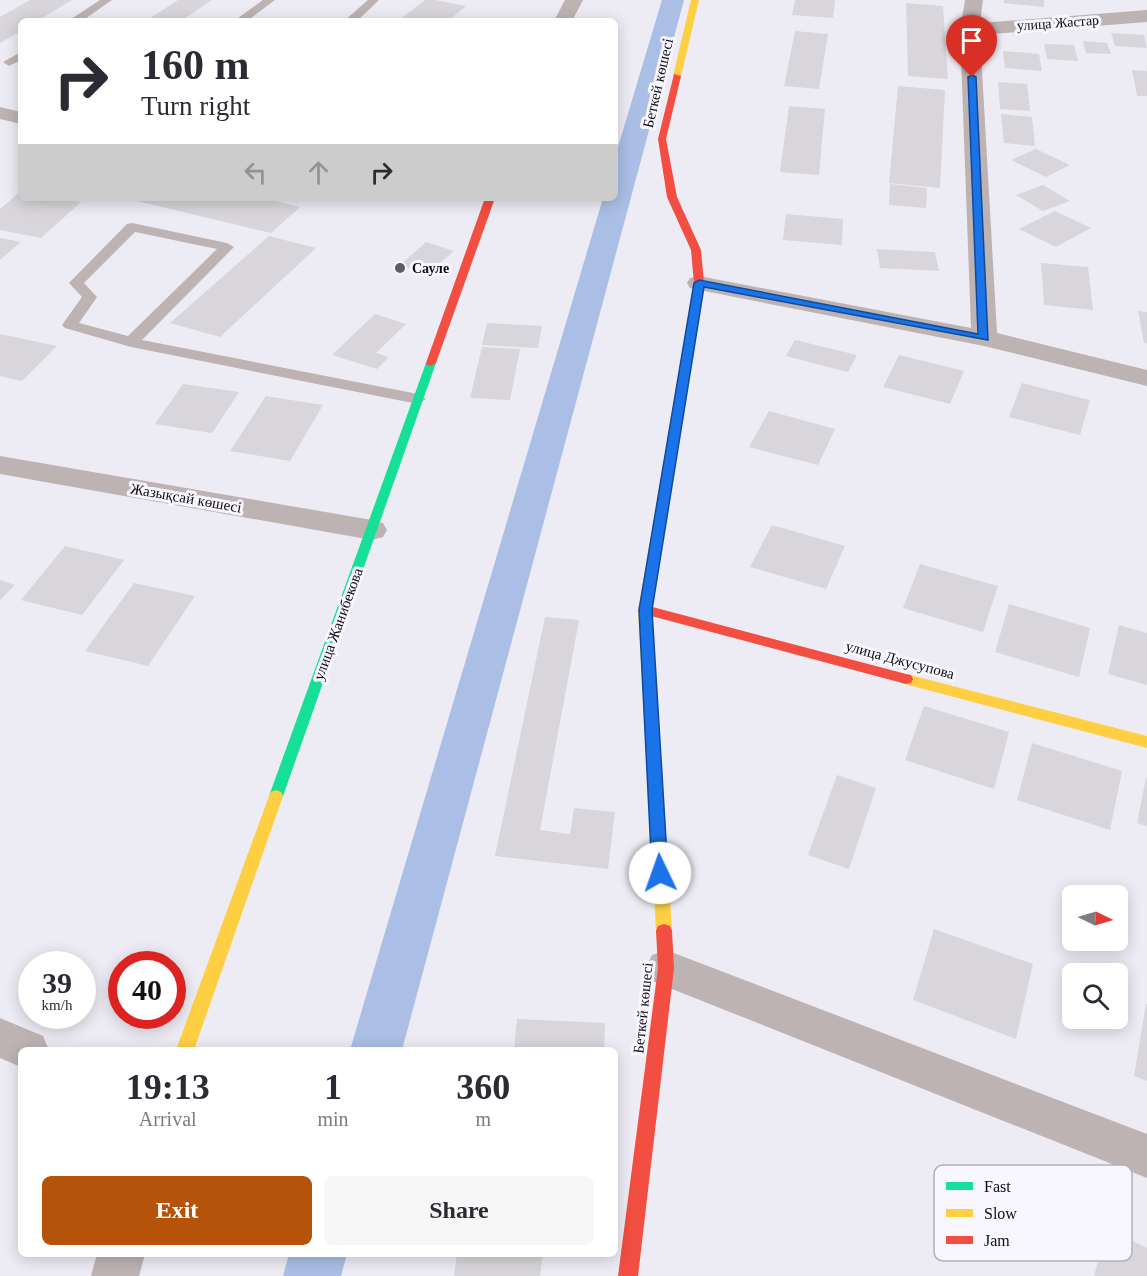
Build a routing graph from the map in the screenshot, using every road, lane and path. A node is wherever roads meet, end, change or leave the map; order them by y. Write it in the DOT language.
graph roads {
  1 [pos="107,0"];
  2 [pos="270,0"];
  3 [pos="374,0"];
  4 [pos="574,0"];
  5 [pos="694,0"];
  6 [pos="974,0"];
  7 [pos="1147,16"];
  8 [pos="79,18"];
  9 [pos="244,18"];
  10 [pos="353,18"];
  11 [pos="565,18"];
  12 [pos="970,30"];
  13 [pos="18,57"];
  14 [pos="9,62"];
  15 [pos="0,113"];
  16 [pos="18,117"];
  17 [pos="489,201"];
  18 [pos="699,283"];
  19 [pos="984,338"];
  20 [pos="132,342"];
  21 [pos="1147,378"];
  22 [pos="418,399"];
  23 [pos="0,465"];
  24 [pos="372,530"];
  25 [pos="645,610"];
  26 [pos="1147,742"];
  27 [pos="666,968"];
  28 [pos="0,1038"];
  29 [pos="21,1047"];
  30 [pos="186,1047"];
  31 [pos="1147,1156"];
  32 [pos="120,1257"];
  33 [pos="115,1276"];
  34 [pos="627,1276"];
  1 -- 8 [label="lane"];
  2 -- 9 [label="lane"];
  3 -- 10 [label="lane"];
  4 -- 11 [label="street"];
  5 -- 18 [label="street, Беткей көшесі"];
  6 -- 12 [label="street"];
  7 -- 12 [label="street, улица Жастар"];
  12 -- 19 [label="street"];
  13 -- 14 [label="lane"];
  15 -- 16 [label="street"];
  17 -- 22 [label="street, улица Жанибекова"];
  18 -- 19 [label="street"];
  18 -- 25 [label="street, Беткей көшесі"];
  19 -- 21 [label="street"];
  20 -- 20 [label="lane"];
  20 -- 22 [label="lane"];
  22 -- 24 [label="street, улица Жанибекова"];
  23 -- 24 [label="street, Жазықсай көшесі"];
  24 -- 30 [label="street, улица Жанибекова"];
  25 -- 26 [label="street, улица Джусупова"];
  25 -- 27 [label="street, Беткей көшесі"];
  27 -- 31 [label="street"];
  27 -- 34 [label="street, Беткей көшесі"];
  28 -- 29 [label="street"];
  32 -- 33 [label="street"];
}
